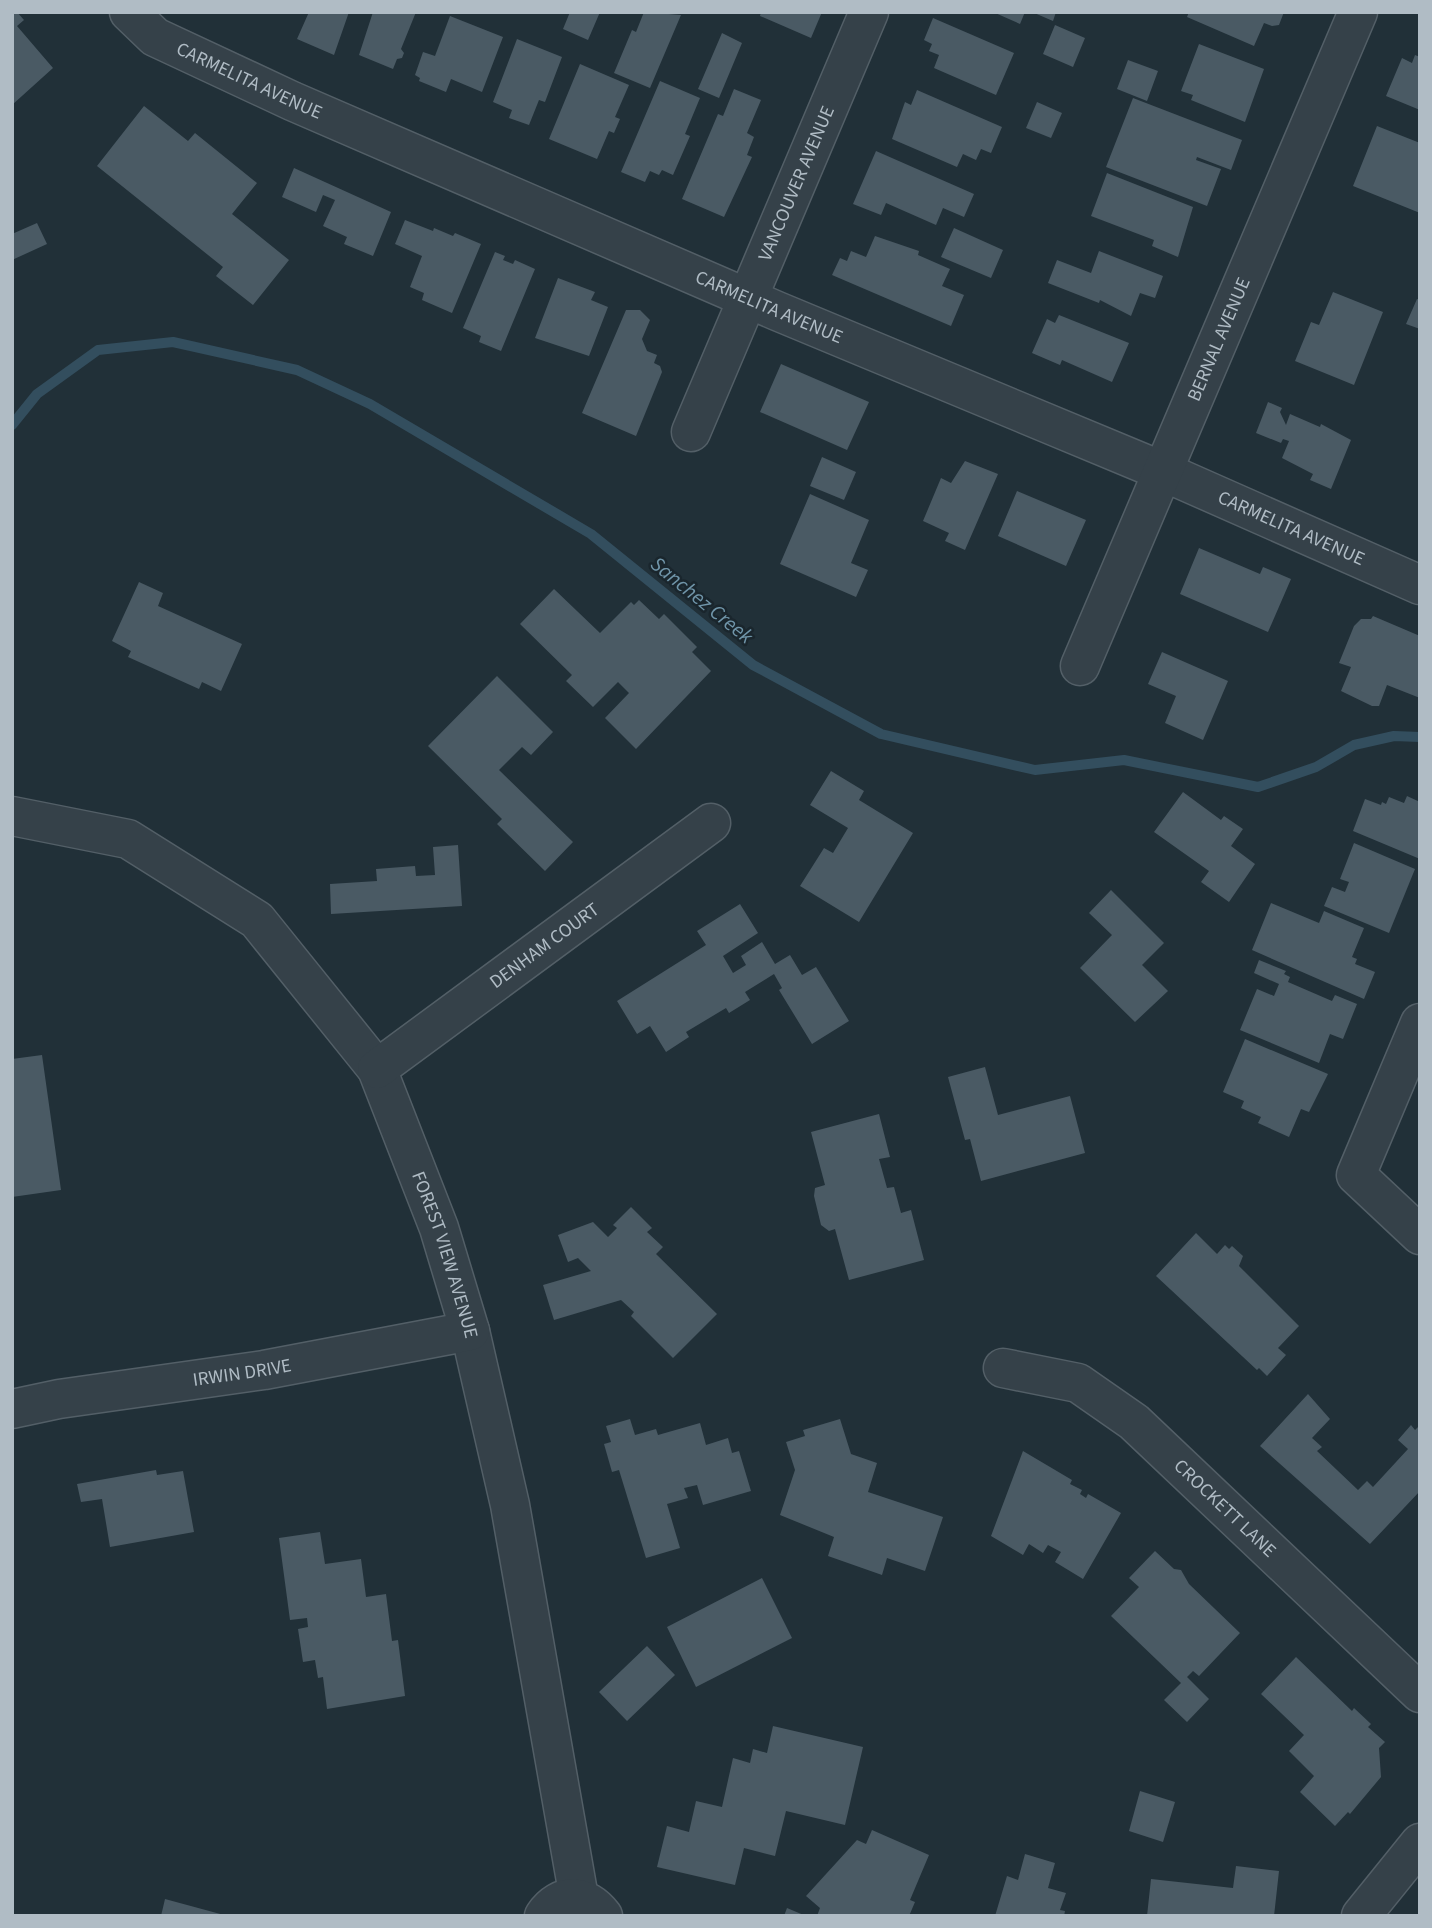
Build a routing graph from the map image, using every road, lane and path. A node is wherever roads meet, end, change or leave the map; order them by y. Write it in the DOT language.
graph roads {
  1 [pos="129,12"];
  2 [pos="869,12"];
  3 [pos="1358,12"];
  4 [pos="746,296"];
  5 [pos="691,432"];
  6 [pos="1162,471"];
  7 [pos="1420,584"];
  8 [pos="1080,666"];
  9 [pos="12,816"];
  10 [pos="712,823"];
  11 [pos="1420,1023"];
  12 [pos="377,1069"];
  13 [pos="1420,1235"];
  14 [pos="470,1331"];
  15 [pos="1003,1368"];
  16 [pos="12,1409"];
  17 [pos="1420,1693"];
  18 [pos="1420,1843"];
  19 [pos="591,1907"];
  20 [pos="544,1916"];
  21 [pos="1361,1916"];
  1 -- 4 [label="street, CARMELITA AVENUE"];
  2 -- 4 [label="street, VANCOUVER AVENUE"];
  3 -- 6 [label="street, BERNAL AVENUE"];
  4 -- 5 [label="street, VANCOUVER AVENUE"];
  4 -- 6 [label="street, CARMELITA AVENUE"];
  6 -- 7 [label="street, CARMELITA AVENUE"];
  6 -- 8 [label="street, BERNAL AVENUE"];
  9 -- 12 [label="street, FOREST VIEW AVENUE"];
  10 -- 12 [label="street, DENHAM COURT"];
  11 -- 13 [label="street"];
  12 -- 14 [label="street, FOREST VIEW AVENUE"];
  14 -- 16 [label="street, IRWIN DRIVE"];
  14 -- 19 [label="street, FOREST VIEW AVENUE"];
  15 -- 17 [label="street, CROCKETT LANE"];
  18 -- 21 [label="street"];
  19 -- 20 [label="street"];
}
